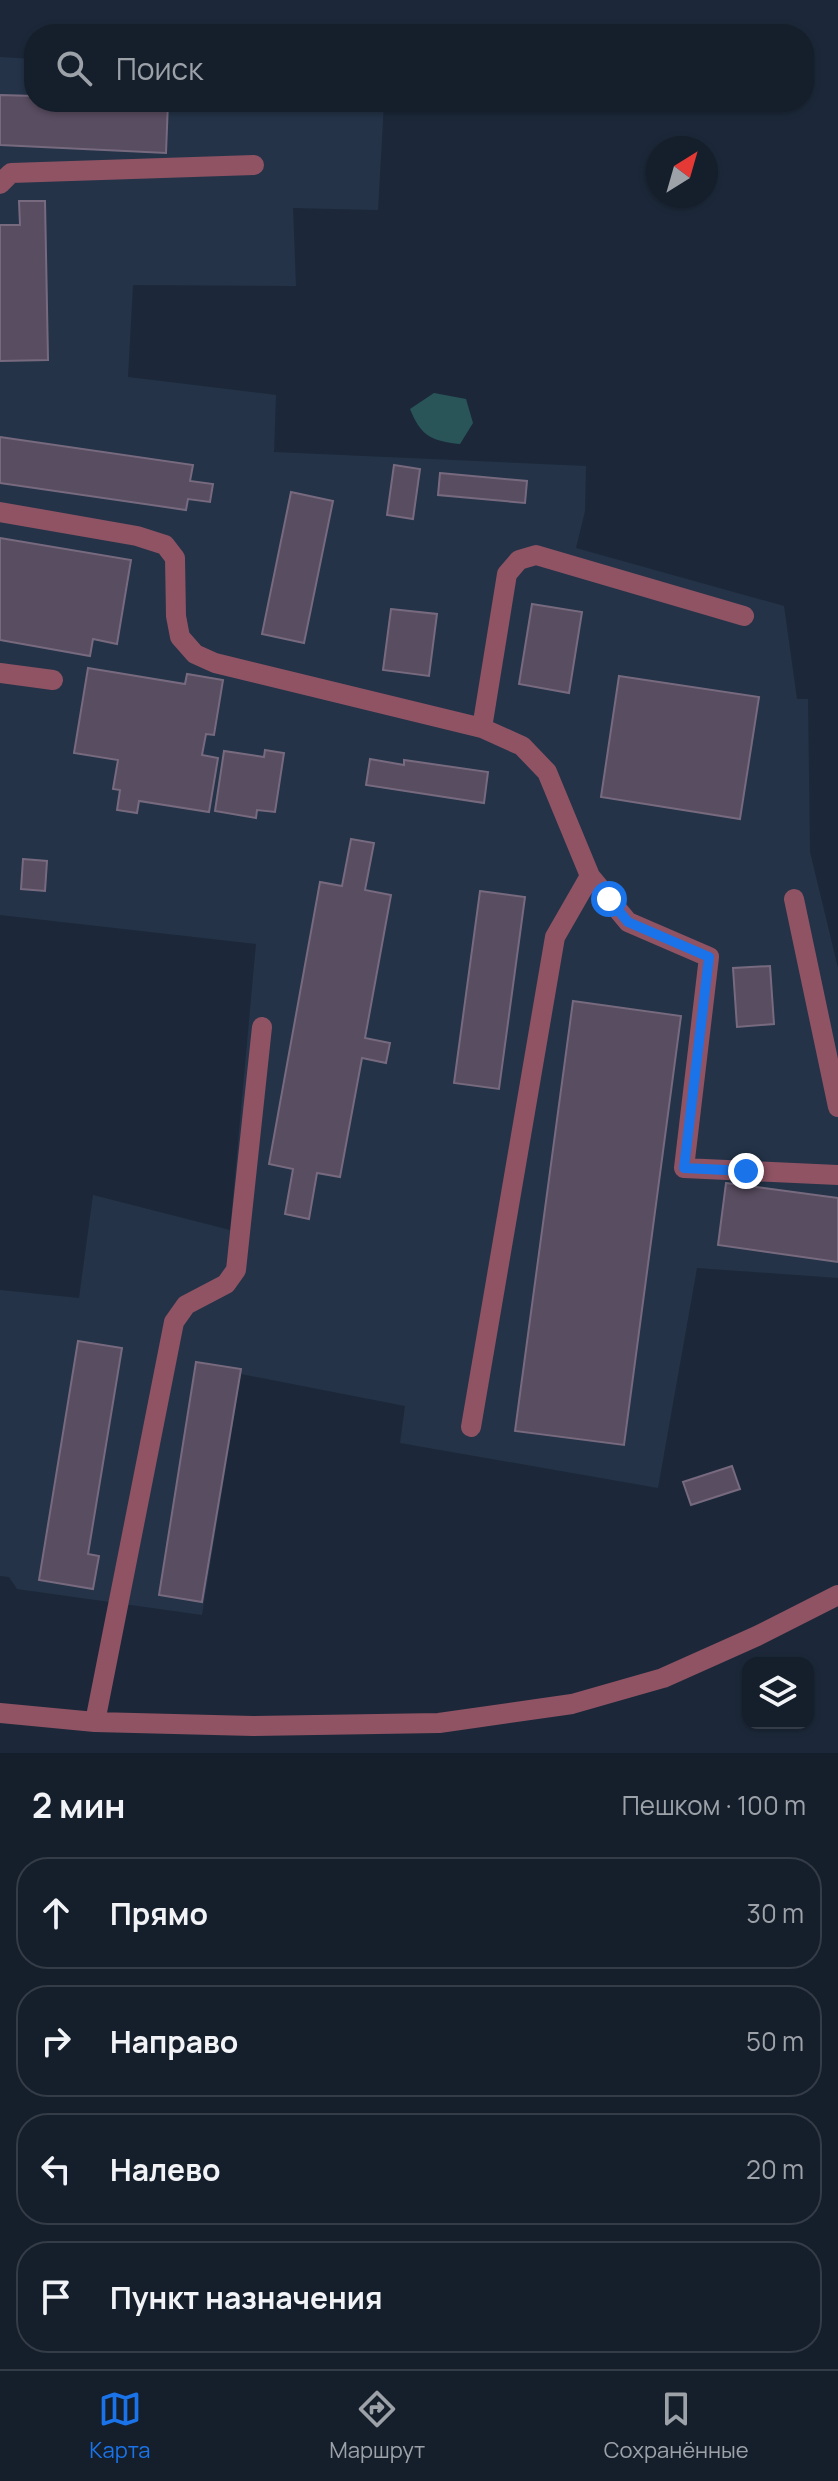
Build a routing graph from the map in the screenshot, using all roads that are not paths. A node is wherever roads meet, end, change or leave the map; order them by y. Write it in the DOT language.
graph roads {
  1 [pos="254,165"];
  2 [pos="0,184"];
  3 [pos="0,512"];
  4 [pos="744,616"];
  5 [pos="0,673"];
  6 [pos="53,680"];
  7 [pos="482,728"];
  8 [pos="590,876"];
  9 [pos="794,899"];
  10 [pos="262,1027"];
  11 [pos="838,1107"];
  12 [pos="838,1175"];
  13 [pos="471,1427"];
  14 [pos="838,1595"];
  15 [pos="0,1713"];
  16 [pos="95,1722"];
  1 -- 2 [label="street"];
  3 -- 7 [label="street"];
  4 -- 7 [label="street"];
  5 -- 6 [label="street"];
  7 -- 8 [label="street"];
  8 -- 12 [label="street"];
  8 -- 13 [label="street"];
  9 -- 11 [label="street"];
  10 -- 16 [label="street"];
  14 -- 16 [label="street"];
  15 -- 16 [label="street"];
}
